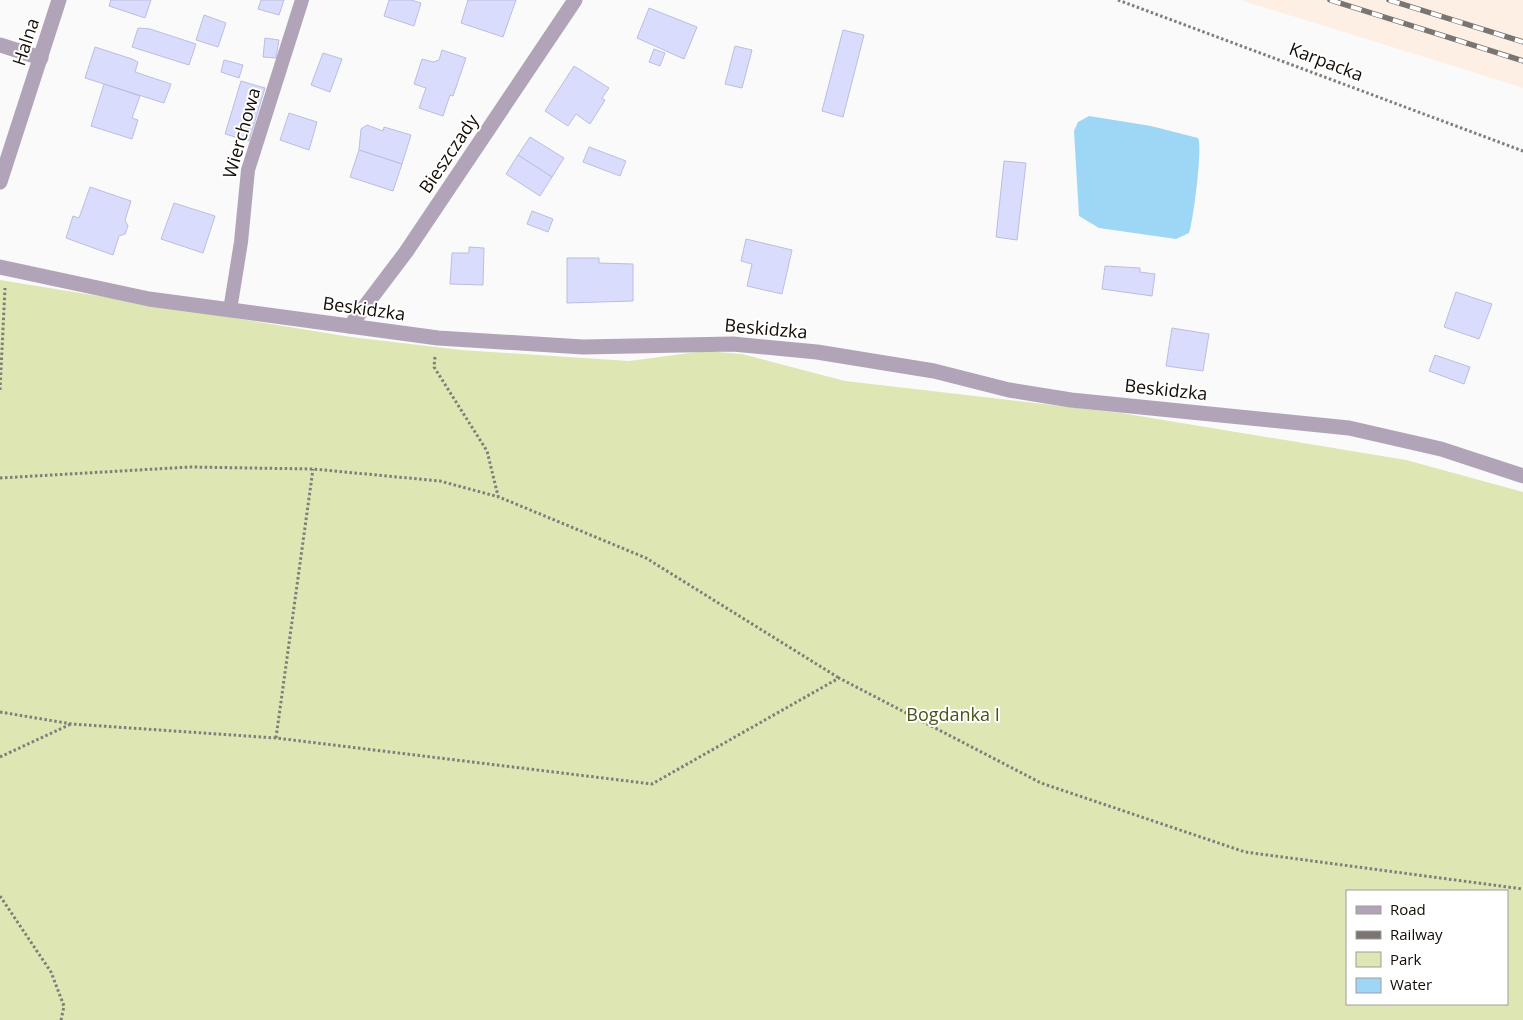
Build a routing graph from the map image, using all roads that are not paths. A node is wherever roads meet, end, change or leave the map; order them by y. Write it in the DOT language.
graph roads {
  1 [pos="59,0"];
  2 [pos="302,0"];
  3 [pos="576,0"];
  4 [pos="0,45"];
  5 [pos="41,58"];
  6 [pos="0,182"];
  7 [pos="2,268"];
  8 [pos="230,310"];
  9 [pos="350,326"];
  10 [pos="1523,476"];
  1 -- 5 [label="street, Halna"];
  2 -- 8 [label="lane, Wierchowa"];
  3 -- 9 [label="street, Bieszczady"];
  4 -- 5 [label="street"];
  5 -- 6 [label="street, Halna"];
  7 -- 8 [label="street, Beskidzka"];
  8 -- 9 [label="street, Beskidzka"];
  9 -- 10 [label="street, Beskidzka"];
}
